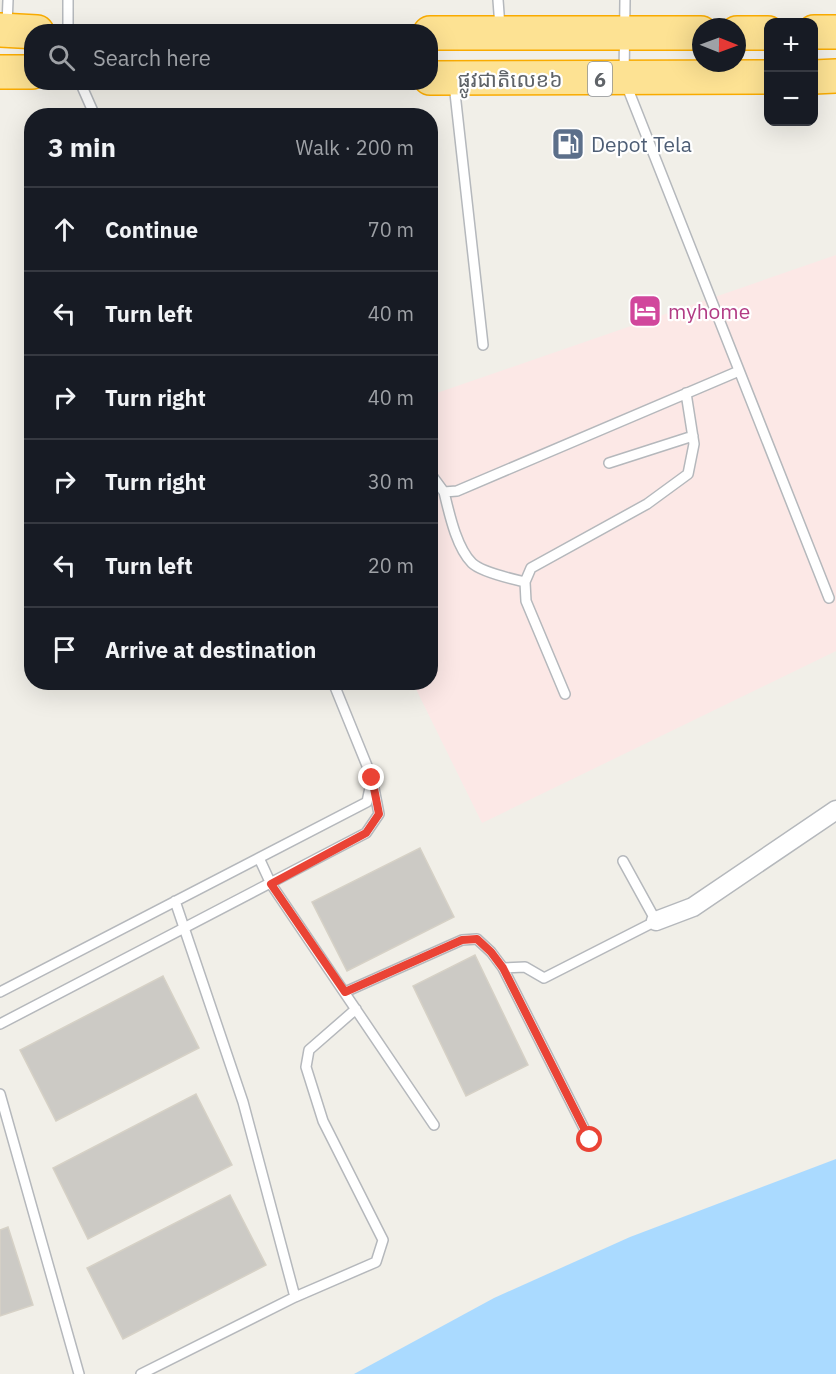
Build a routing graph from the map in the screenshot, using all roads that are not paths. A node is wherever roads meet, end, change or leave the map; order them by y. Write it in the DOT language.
graph roads {
  1 [pos="68,0"];
  2 [pos="498,0"];
  3 [pos="625,0"];
  4 [pos="68,24"];
  5 [pos="818,32"];
  6 [pos="836,32"];
  7 [pos="438,33"];
  8 [pos="501,33"];
  9 [pos="692,33"];
  10 [pos="746,33"];
  11 [pos="764,33"];
  12 [pos="624,34"];
  13 [pos="0,72"];
  14 [pos="24,72"];
  15 [pos="836,76"];
  16 [pos="764,77"];
  17 [pos="818,77"];
  18 [pos="442,79"];
  19 [pos="624,79"];
  20 [pos="84,90"];
  21 [pos="91,108"];
  22 [pos="483,345"];
  23 [pos="739,371"];
  24 [pos="686,393"];
  25 [pos="693,436"];
  26 [pos="609,463"];
  27 [pos="438,484"];
  28 [pos="444,492"];
  29 [pos="525,582"];
  30 [pos="829,598"];
  31 [pos="336,690"];
  32 [pos="565,694"];
  33 [pos="372,778"];
  34 [pos="836,810"];
  35 [pos="259,858"];
  36 [pos="623,861"];
  37 [pos="271,884"];
  38 [pos="175,902"];
  39 [pos="656,921"];
  40 [pos="184,927"];
  41 [pos="503,968"];
  42 [pos="0,992"];
  43 [pos="345,992"];
  44 [pos="356,1009"];
  45 [pos="0,1024"];
  46 [pos="0,1094"];
  47 [pos="434,1125"];
  48 [pos="590,1140"];
  49 [pos="295,1297"];
  50 [pos="79,1374"];
  51 [pos="141,1374"];
  1 -- 4 [label="lane"];
  2 -- 8 [label="lane"];
  3 -- 12 [label="lane"];
  5 -- 6 [label="highway"];
  7 -- 8 [label="highway, 6"];
  8 -- 12 [label="highway, 6"];
  9 -- 12 [label="highway, 6"];
  10 -- 11 [label="highway"];
  12 -- 19 [label="lane"];
  13 -- 14 [label="highway"];
  15 -- 17 [label="highway"];
  16 -- 19 [label="highway, ផ្លូវជាតិលេខ៦ / 6"];
  18 -- 19 [label="highway, ផ្លូវជាតិលេខ៦ / 6"];
  18 -- 22 [label="lane"];
  19 -- 23 [label="lane"];
  20 -- 21 [label="lane"];
  23 -- 24 [label="lane"];
  23 -- 30 [label="lane"];
  24 -- 25 [label="lane"];
  24 -- 28 [label="lane"];
  25 -- 26 [label="lane"];
  25 -- 29 [label="lane"];
  27 -- 28 [label="lane"];
  28 -- 29 [label="lane"];
  29 -- 32 [label="lane"];
  31 -- 33 [label="lane"];
  33 -- 35 [label="lane"];
  33 -- 37 [label="lane"];
  34 -- 39 [label="street"];
  35 -- 37 [label="lane"];
  35 -- 38 [label="lane"];
  36 -- 39 [label="lane"];
  37 -- 40 [label="lane"];
  37 -- 43 [label="lane"];
  38 -- 40 [label="lane"];
  38 -- 42 [label="lane"];
  39 -- 41 [label="lane"];
  40 -- 45 [label="lane"];
  40 -- 49 [label="lane"];
  41 -- 43 [label="lane"];
  41 -- 48 [label="lane"];
  43 -- 44 [label="lane"];
  44 -- 47 [label="lane"];
  44 -- 49 [label="lane"];
  46 -- 50 [label="lane"];
  49 -- 51 [label="lane"];
}
